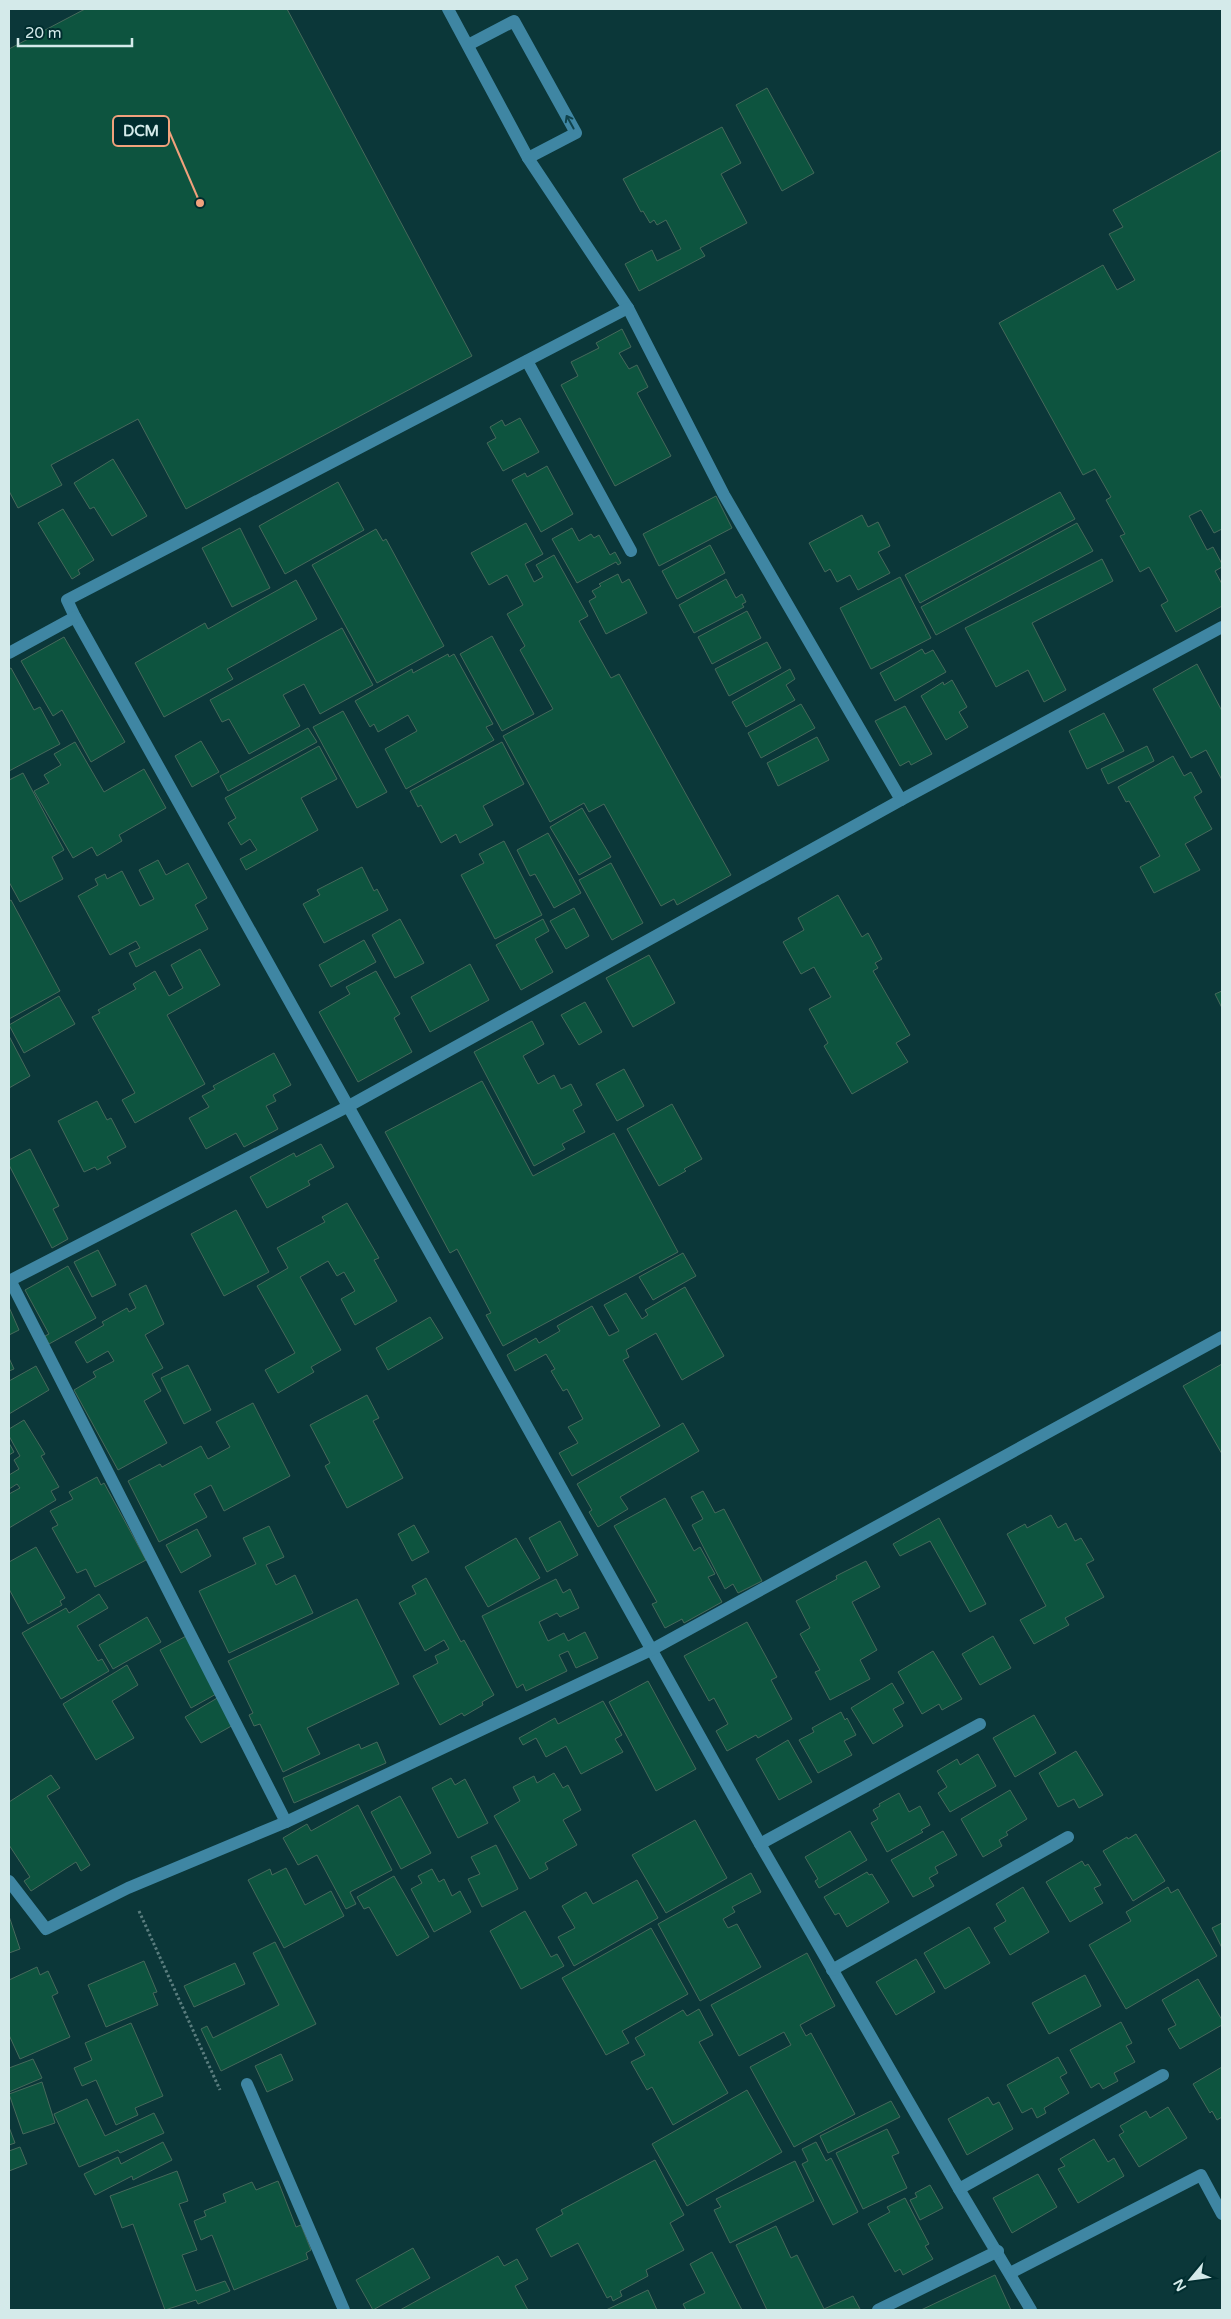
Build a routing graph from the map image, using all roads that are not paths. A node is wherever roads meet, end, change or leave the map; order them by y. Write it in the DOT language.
graph roads {
  1 [pos="448,9"];
  2 [pos="468,45"];
  3 [pos="528,158"];
  4 [pos="628,308"];
  5 [pos="527,361"];
  6 [pos="631,551"];
  7 [pos="75,617"];
  8 [pos="1222,627"];
  9 [pos="9,653"];
  10 [pos="901,800"];
  11 [pos="347,1107"];
  12 [pos="10,1280"];
  13 [pos="1222,1336"];
  14 [pos="653,1649"];
  15 [pos="980,1724"];
  16 [pos="286,1822"];
  17 [pos="1068,1837"];
  18 [pos="760,1844"];
  19 [pos="9,1881"];
  20 [pos="832,1970"];
  21 [pos="1163,2075"];
  22 [pos="247,2084"];
  23 [pos="959,2189"];
  24 [pos="1222,2214"];
  25 [pos="998,2251"];
  26 [pos="1010,2273"];
  27 [pos="344,2310"];
  28 [pos="878,2310"];
  29 [pos="1031,2310"];
  1 -- 2 [label="street"];
  2 -- 3 [label="street"];
  3 -- 2 [label="street, one-way"];
  3 -- 4 [label="street"];
  4 -- 5 [label="street"];
  4 -- 10 [label="street"];
  5 -- 6 [label="street"];
  5 -- 7 [label="street"];
  7 -- 9 [label="street"];
  7 -- 11 [label="street"];
  8 -- 10 [label="street"];
  10 -- 11 [label="street"];
  11 -- 12 [label="street"];
  11 -- 14 [label="street"];
  12 -- 16 [label="street"];
  13 -- 14 [label="street"];
  14 -- 16 [label="street"];
  14 -- 18 [label="street"];
  15 -- 18 [label="street"];
  16 -- 19 [label="street"];
  17 -- 20 [label="street"];
  18 -- 20 [label="street"];
  20 -- 23 [label="street"];
  21 -- 23 [label="street"];
  22 -- 27 [label="street"];
  23 -- 25 [label="street"];
  24 -- 26 [label="street"];
  25 -- 26 [label="street"];
  25 -- 28 [label="street"];
  26 -- 29 [label="street"];
}
